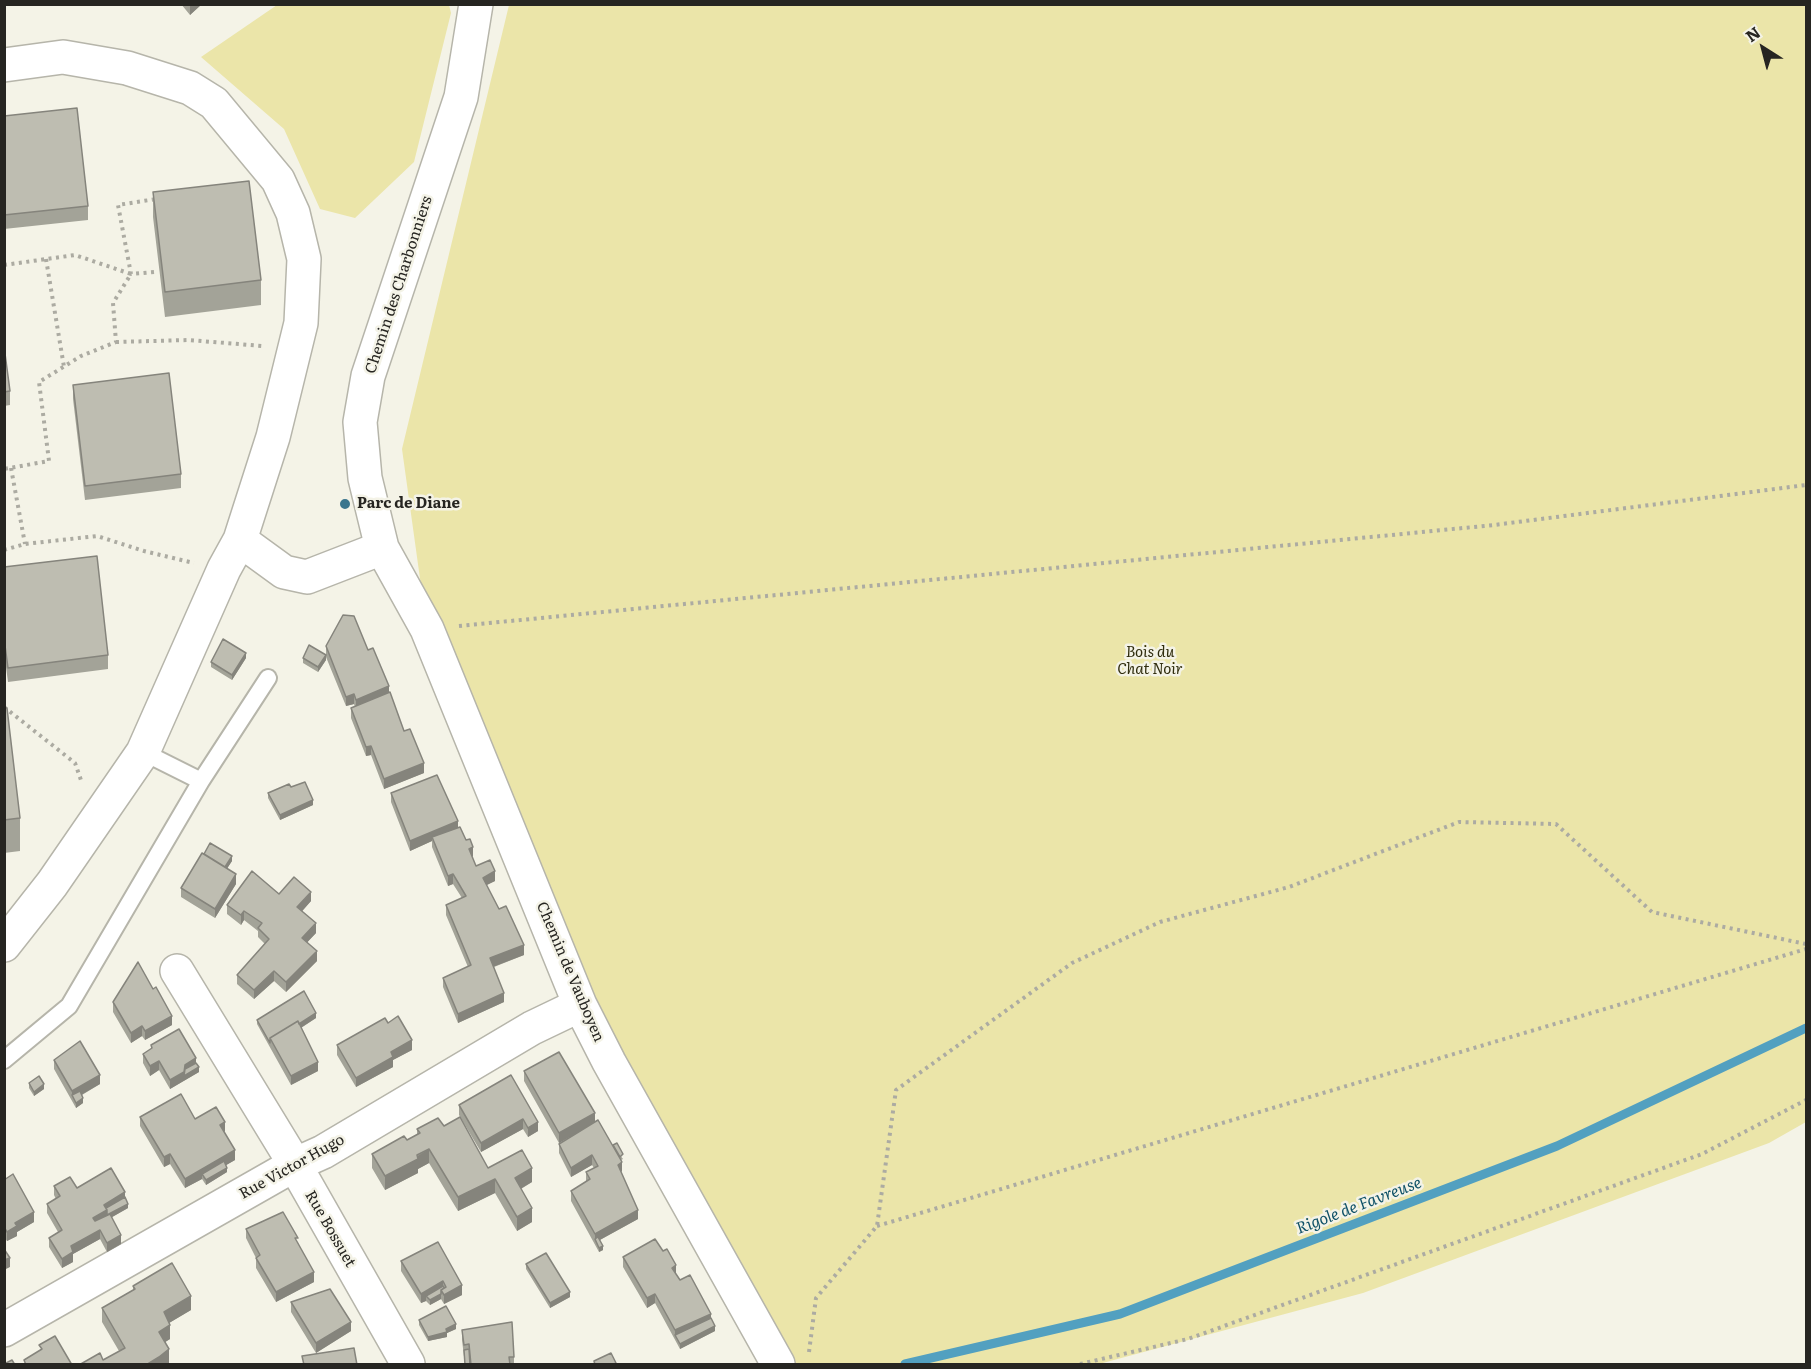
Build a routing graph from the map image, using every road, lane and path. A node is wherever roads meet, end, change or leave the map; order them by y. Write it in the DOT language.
graph roads {
  1 [pos="476,4"];
  2 [pos="4,65"];
  3 [pos="164,198"];
  4 [pos="46,259"];
  5 [pos="4,265"];
  6 [pos="154,272"];
  7 [pos="131,274"];
  8 [pos="116,342"];
  9 [pos="271,346"];
  10 [pos="64,367"];
  11 [pos="11,468"];
  12 [pos="4,469"];
  13 [pos="1806,485"];
  14 [pos="240,540"];
  15 [pos="26,544"];
  16 [pos="382,549"];
  17 [pos="4,550"];
  18 [pos="224,569"];
  19 [pos="427,629"];
  20 [pos="268,678"];
  21 [pos="4,707"];
  22 [pos="143,752"];
  23 [pos="201,781"];
  24 [pos="111,800"];
  25 [pos="1806,944"];
  26 [pos="4,945"];
  27 [pos="1806,949"];
  28 [pos="177,971"];
  29 [pos="580,1005"];
  30 [pos="4,1059"];
  31 [pos="1806,1100"];
  32 [pos="294,1164"];
  33 [pos="877,1226"];
  34 [pos="4,1330"];
  35 [pos="809,1353"];
  36 [pos="408,1365"];
  37 [pos="778,1365"];
  38 [pos="1080,1365"];
  1 -- 16 [label="street, Chemin des Charbonniers"];
  2 -- 14 [label="street"];
  3 -- 7 [label="path"];
  4 -- 5 [label="path"];
  4 -- 7 [label="path"];
  4 -- 10 [label="path"];
  6 -- 7 [label="path"];
  7 -- 8 [label="path"];
  8 -- 9 [label="path"];
  8 -- 10 [label="path"];
  10 -- 11 [label="path"];
  11 -- 12 [label="path"];
  11 -- 15 [label="path"];
  13 -- 19 [label="path"];
  14 -- 16 [label="street"];
  14 -- 18 [label="street"];
  15 -- 17 [label="path"];
  15 -- 18 [label="path"];
  16 -- 19 [label="street, Chemin des Charbonniers"];
  18 -- 22 [label="street"];
  19 -- 29 [label="street, Chemin de Vauboyen"];
  20 -- 23 [label="lane"];
  21 -- 24 [label="path"];
  22 -- 23 [label="lane"];
  22 -- 24 [label="street"];
  23 -- 30 [label="lane"];
  24 -- 26 [label="street"];
  25 -- 33 [label="path"];
  27 -- 33 [label="path"];
  28 -- 32 [label="street, Rue Bossuet"];
  29 -- 32 [label="street, Rue Victor Hugo"];
  29 -- 37 [label="street, Chemin de Vauboyen"];
  31 -- 38 [label="path"];
  32 -- 34 [label="street, Rue Victor Hugo"];
  32 -- 36 [label="street, Rue Bossuet"];
  33 -- 35 [label="path"];
}
